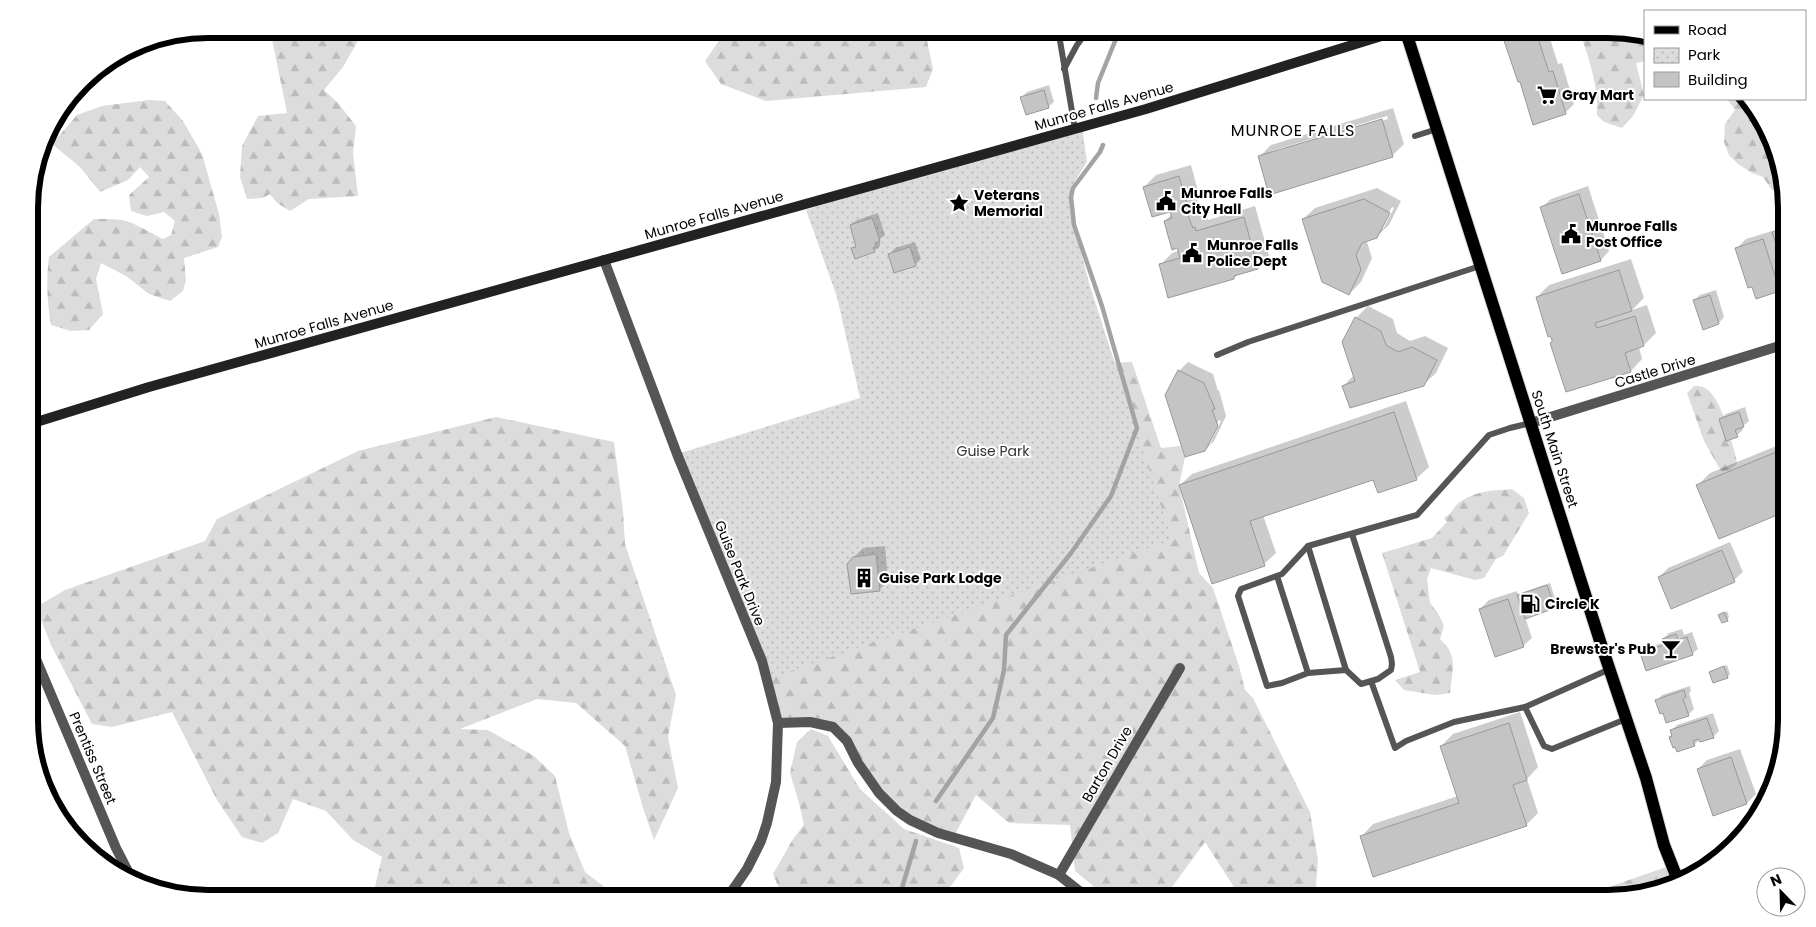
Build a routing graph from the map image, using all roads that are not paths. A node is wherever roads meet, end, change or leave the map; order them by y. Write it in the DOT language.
graph roads {
  1 [pos="1059,38"];
  2 [pos="1082,38"];
  3 [pos="1376,38"];
  4 [pos="1408,38"];
  5 [pos="1064,70"];
  6 [pos="1075,129"];
  7 [pos="1437,129"];
  8 [pos="1415,136"];
  9 [pos="604,260"];
  10 [pos="1480,266"];
  11 [pos="1778,346"];
  12 [pos="1217,355"];
  13 [pos="38,422"];
  14 [pos="1531,423"];
  15 [pos="1352,534"];
  16 [pos="1308,546"];
  17 [pos="1276,576"];
  18 [pos="38,664"];
  19 [pos="1180,668"];
  20 [pos="1610,669"];
  21 [pos="1346,670"];
  22 [pos="1308,673"];
  23 [pos="1371,681"];
  24 [pos="1525,706"];
  25 [pos="1626,719"];
  26 [pos="778,723"];
  27 [pos="127,868"];
  28 [pos="1059,875"];
  29 [pos="1676,875"];
  30 [pos="1077,889"];
  31 [pos="733,890"];
  1 -- 5 [label="lane"];
  2 -- 5 [label="lane"];
  3 -- 6 [label="street, Munroe Falls Avenue"];
  4 -- 7 [label="main road, South Main Street"];
  5 -- 6 [label="lane"];
  6 -- 9 [label="street, Munroe Falls Avenue"];
  7 -- 8 [label="lane"];
  7 -- 10 [label="main road, South Main Street"];
  9 -- 13 [label="street, Munroe Falls Avenue"];
  9 -- 26 [label="street, Guise Park Drive"];
  10 -- 12 [label="lane"];
  10 -- 14 [label="main road, South Main Street"];
  11 -- 14 [label="street, Castle Drive"];
  14 -- 15 [label="lane"];
  14 -- 20 [label="main road, South Main Street"];
  15 -- 16 [label="lane"];
  15 -- 23 [label="lane"];
  16 -- 17 [label="lane"];
  16 -- 21 [label="lane"];
  17 -- 22 [label="lane"];
  17 -- 22 [label="lane"];
  18 -- 27 [label="street, Prentiss Street"];
  19 -- 28 [label="street, Barton Drive"];
  20 -- 24 [label="lane"];
  20 -- 25 [label="main road, South Main Street"];
  21 -- 22 [label="lane"];
  21 -- 23 [label="lane"];
  23 -- 24 [label="lane"];
  24 -- 25 [label="lane"];
  25 -- 29 [label="main road, South Main Street"];
  26 -- 28 [label="street"];
  26 -- 31 [label="street, Guise Park Drive"];
  28 -- 30 [label="street"];
}
